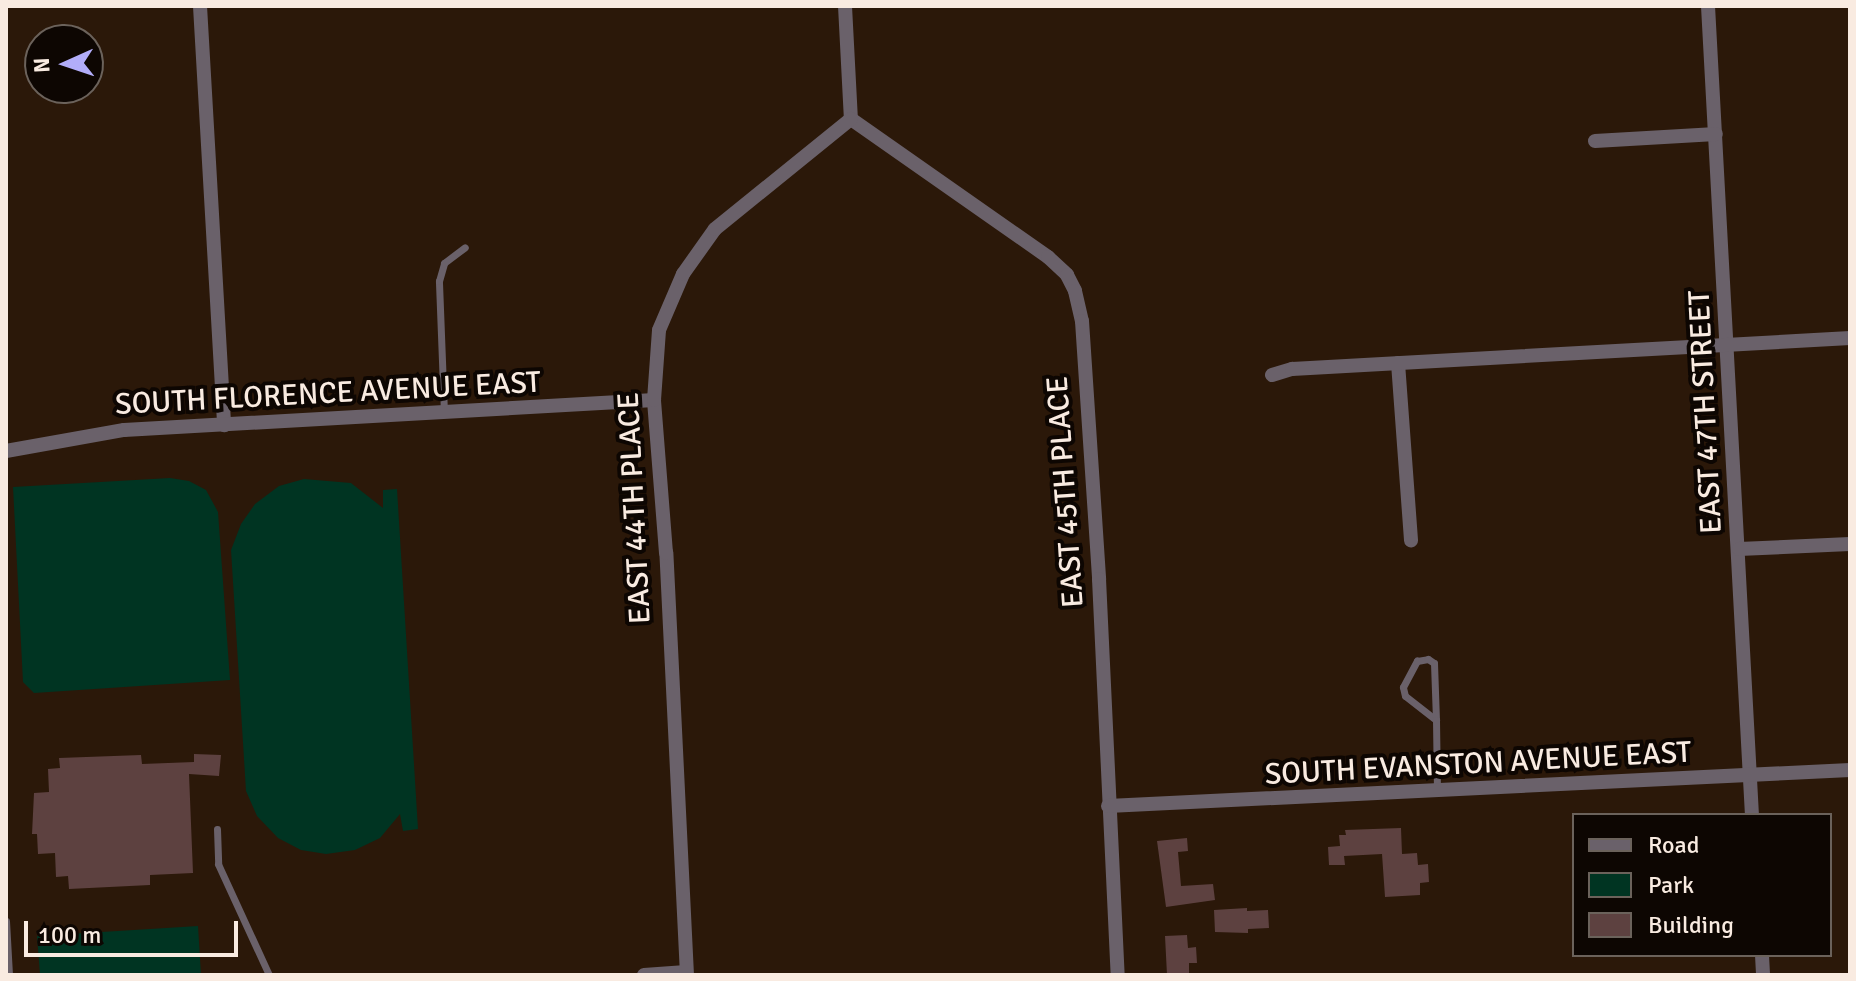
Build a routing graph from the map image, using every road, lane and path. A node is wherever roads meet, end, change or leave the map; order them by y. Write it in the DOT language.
graph roads {
  1 [pos="200,6"];
  2 [pos="845,6"];
  3 [pos="1708,6"];
  4 [pos="851,119"];
  5 [pos="1716,134"];
  6 [pos="1595,141"];
  7 [pos="465,247"];
  8 [pos="1850,338"];
  9 [pos="1728,345"];
  10 [pos="1398,363"];
  11 [pos="1272,375"];
  12 [pos="654,400"];
  13 [pos="444,413"];
  14 [pos="224,425"];
  15 [pos="6,451"];
  16 [pos="1411,541"];
  17 [pos="1850,544"];
  18 [pos="1739,549"];
  19 [pos="1436,720"];
  20 [pos="1850,770"];
  21 [pos="1750,778"];
  22 [pos="1437,793"];
  23 [pos="1108,806"];
  24 [pos="1752,813"];
  25 [pos="217,829"];
  26 [pos="6,921"];
  27 [pos="686,974"];
  28 [pos="9,975"];
  29 [pos="269,975"];
  30 [pos="644,975"];
  31 [pos="1118,975"];
  1 -- 14 [label="street"];
  2 -- 4 [label="street"];
  3 -- 5 [label="street, EAST 47TH STREET"];
  4 -- 12 [label="street, EAST 44TH PLACE"];
  4 -- 23 [label="street, EAST 45TH PLACE"];
  5 -- 6 [label="street"];
  5 -- 9 [label="street, EAST 47TH STREET"];
  7 -- 13 [label="lane"];
  8 -- 9 [label="street"];
  9 -- 10 [label="street"];
  9 -- 18 [label="street, EAST 47TH STREET"];
  10 -- 11 [label="street"];
  10 -- 16 [label="street"];
  12 -- 13 [label="street, SOUTH FLORENCE AVENUE EAST"];
  12 -- 27 [label="street, EAST 44TH PLACE"];
  13 -- 14 [label="street, SOUTH FLORENCE AVENUE EAST"];
  14 -- 15 [label="street, SOUTH FLORENCE AVENUE EAST"];
  17 -- 18 [label="street"];
  18 -- 21 [label="street, EAST 47TH STREET"];
  19 -- 19 [label="lane"];
  19 -- 22 [label="lane"];
  20 -- 21 [label="street, SOUTH EVANSTON AVENUE EAST"];
  21 -- 22 [label="street, SOUTH EVANSTON AVENUE EAST"];
  21 -- 24 [label="street, EAST 47TH STREET"];
  22 -- 23 [label="street, SOUTH EVANSTON AVENUE EAST"];
  23 -- 31 [label="street, EAST 45TH PLACE"];
  25 -- 29 [label="lane"];
  26 -- 28 [label="lane"];
  27 -- 30 [label="street"];
}
